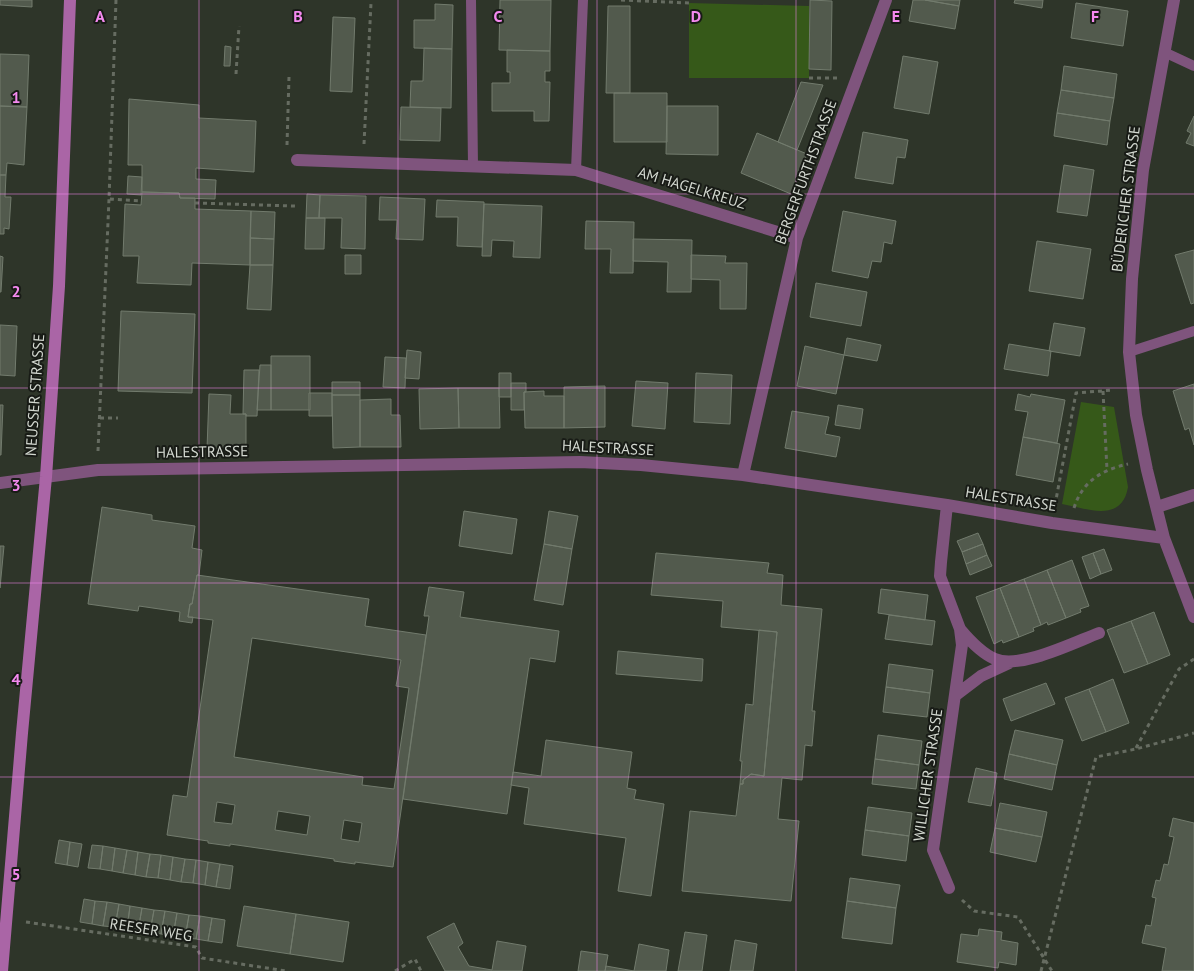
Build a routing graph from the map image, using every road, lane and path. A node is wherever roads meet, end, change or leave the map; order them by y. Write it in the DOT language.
graph roads {
  1 [pos="70,0"];
  2 [pos="116,0"];
  3 [pos="471,0"];
  4 [pos="582,0"];
  5 [pos="621,0"];
  6 [pos="886,0"];
  7 [pos="1174,0"];
  8 [pos="371,3"];
  9 [pos="689,3"];
  10 [pos="239,26"];
  11 [pos="1164,52"];
  12 [pos="1194,66"];
  13 [pos="236,74"];
  14 [pos="289,77"];
  15 [pos="809,78"];
  16 [pos="858,78"];
  17 [pos="297,160"];
  18 [pos="364,162"];
  19 [pos="473,166"];
  20 [pos="576,170"];
  21 [pos="109,199"];
  22 [pos="141,201"];
  23 [pos="195,203"];
  24 [pos="295,206"];
  25 [pos="797,238"];
  26 [pos="1194,331"];
  27 [pos="1130,352"];
  28 [pos="1133,389"];
  29 [pos="1103,391"];
  30 [pos="100,418"];
  31 [pos="118,418"];
  32 [pos="1145,460"];
  33 [pos="98,470"];
  34 [pos="1107,470"];
  35 [pos="743,475"];
  36 [pos="46,477"];
  37 [pos="0,483"];
  38 [pos="1194,495"];
  39 [pos="947,505"];
  40 [pos="1157,507"];
  41 [pos="1052,523"];
  42 [pos="1070,525"];
  43 [pos="1164,538"];
  44 [pos="1194,618"];
  45 [pos="960,629"];
  46 [pos="1099,633"];
  47 [pos="1194,659"];
  48 [pos="1009,663"];
  49 [pos="956,694"];
  50 [pos="1194,733"];
  51 [pos="1136,749"];
  52 [pos="949,888"];
  53 [pos="6,920"];
  54 [pos="1045,959"];
  55 [pos="2,971"];
  56 [pos="286,971"];
  57 [pos="395,971"];
  58 [pos="421,971"];
  59 [pos="1041,971"];
  60 [pos="1052,971"];
  1 -- 36 [label="main road, NEUSSER STRASSE"];
  2 -- 21 [label="path"];
  3 -- 19 [label="lane"];
  4 -- 20 [label="lane"];
  5 -- 9 [label="path"];
  6 -- 16 [label="street, BERGERFURTHSTRASSE"];
  7 -- 11 [label="street, BÜDERICHER STRASSE"];
  8 -- 18 [label="path"];
  10 -- 13 [label="path"];
  11 -- 12 [label="lane"];
  11 -- 27 [label="street, BÜDERICHER STRASSE"];
  14 -- 17 [label="path"];
  15 -- 16 [label="path"];
  16 -- 25 [label="street, BERGERFURTHSTRASSE"];
  17 -- 18 [label="street, AM HAGELKREUZ"];
  18 -- 19 [label="street, AM HAGELKREUZ"];
  19 -- 20 [label="street, AM HAGELKREUZ"];
  20 -- 25 [label="street, AM HAGELKREUZ"];
  21 -- 22 [label="path"];
  21 -- 30 [label="path"];
  23 -- 24 [label="path"];
  25 -- 35 [label="street, BERGERFURTHSTRASSE"];
  26 -- 27 [label="lane"];
  27 -- 28 [label="street, BÜDERICHER STRASSE"];
  28 -- 29 [label="path"];
  28 -- 32 [label="street, BÜDERICHER STRASSE"];
  29 -- 34 [label="path"];
  29 -- 41 [label="path"];
  30 -- 31 [label="path"];
  30 -- 33 [label="path"];
  32 -- 34 [label="path"];
  32 -- 40 [label="street, BÜDERICHER STRASSE"];
  33 -- 35 [label="street, HALESTRASSE"];
  33 -- 36 [label="street, HALESTRASSE"];
  34 -- 42 [label="path"];
  35 -- 39 [label="street, HALESTRASSE"];
  36 -- 37 [label="street, HALESTRASSE"];
  36 -- 53 [label="main road, NEUSSER STRASSE"];
  38 -- 40 [label="street"];
  39 -- 41 [label="street, HALESTRASSE"];
  39 -- 45 [label="street, WILLICHER STRASSE"];
  40 -- 43 [label="street, BÜDERICHER STRASSE"];
  41 -- 42 [label="street, HALESTRASSE"];
  42 -- 43 [label="street, HALESTRASSE"];
  43 -- 44 [label="street, BÜDERICHER STRASSE"];
  45 -- 48 [label="street, WILLICHER STRASSE"];
  45 -- 49 [label="street, WILLICHER STRASSE"];
  46 -- 48 [label="street, WILLICHER STRASSE"];
  47 -- 51 [label="path"];
  48 -- 49 [label="street, WILLICHER STRASSE"];
  49 -- 52 [label="street, WILLICHER STRASSE"];
  50 -- 51 [label="path"];
  51 -- 54 [label="path"];
  52 -- 54 [label="path"];
  53 -- 55 [label="main road, NEUSSER STRASSE"];
  53 -- 56 [label="path, REESER WEG"];
  54 -- 59 [label="path"];
  54 -- 60 [label="path"];
  57 -- 58 [label="path"];
}
